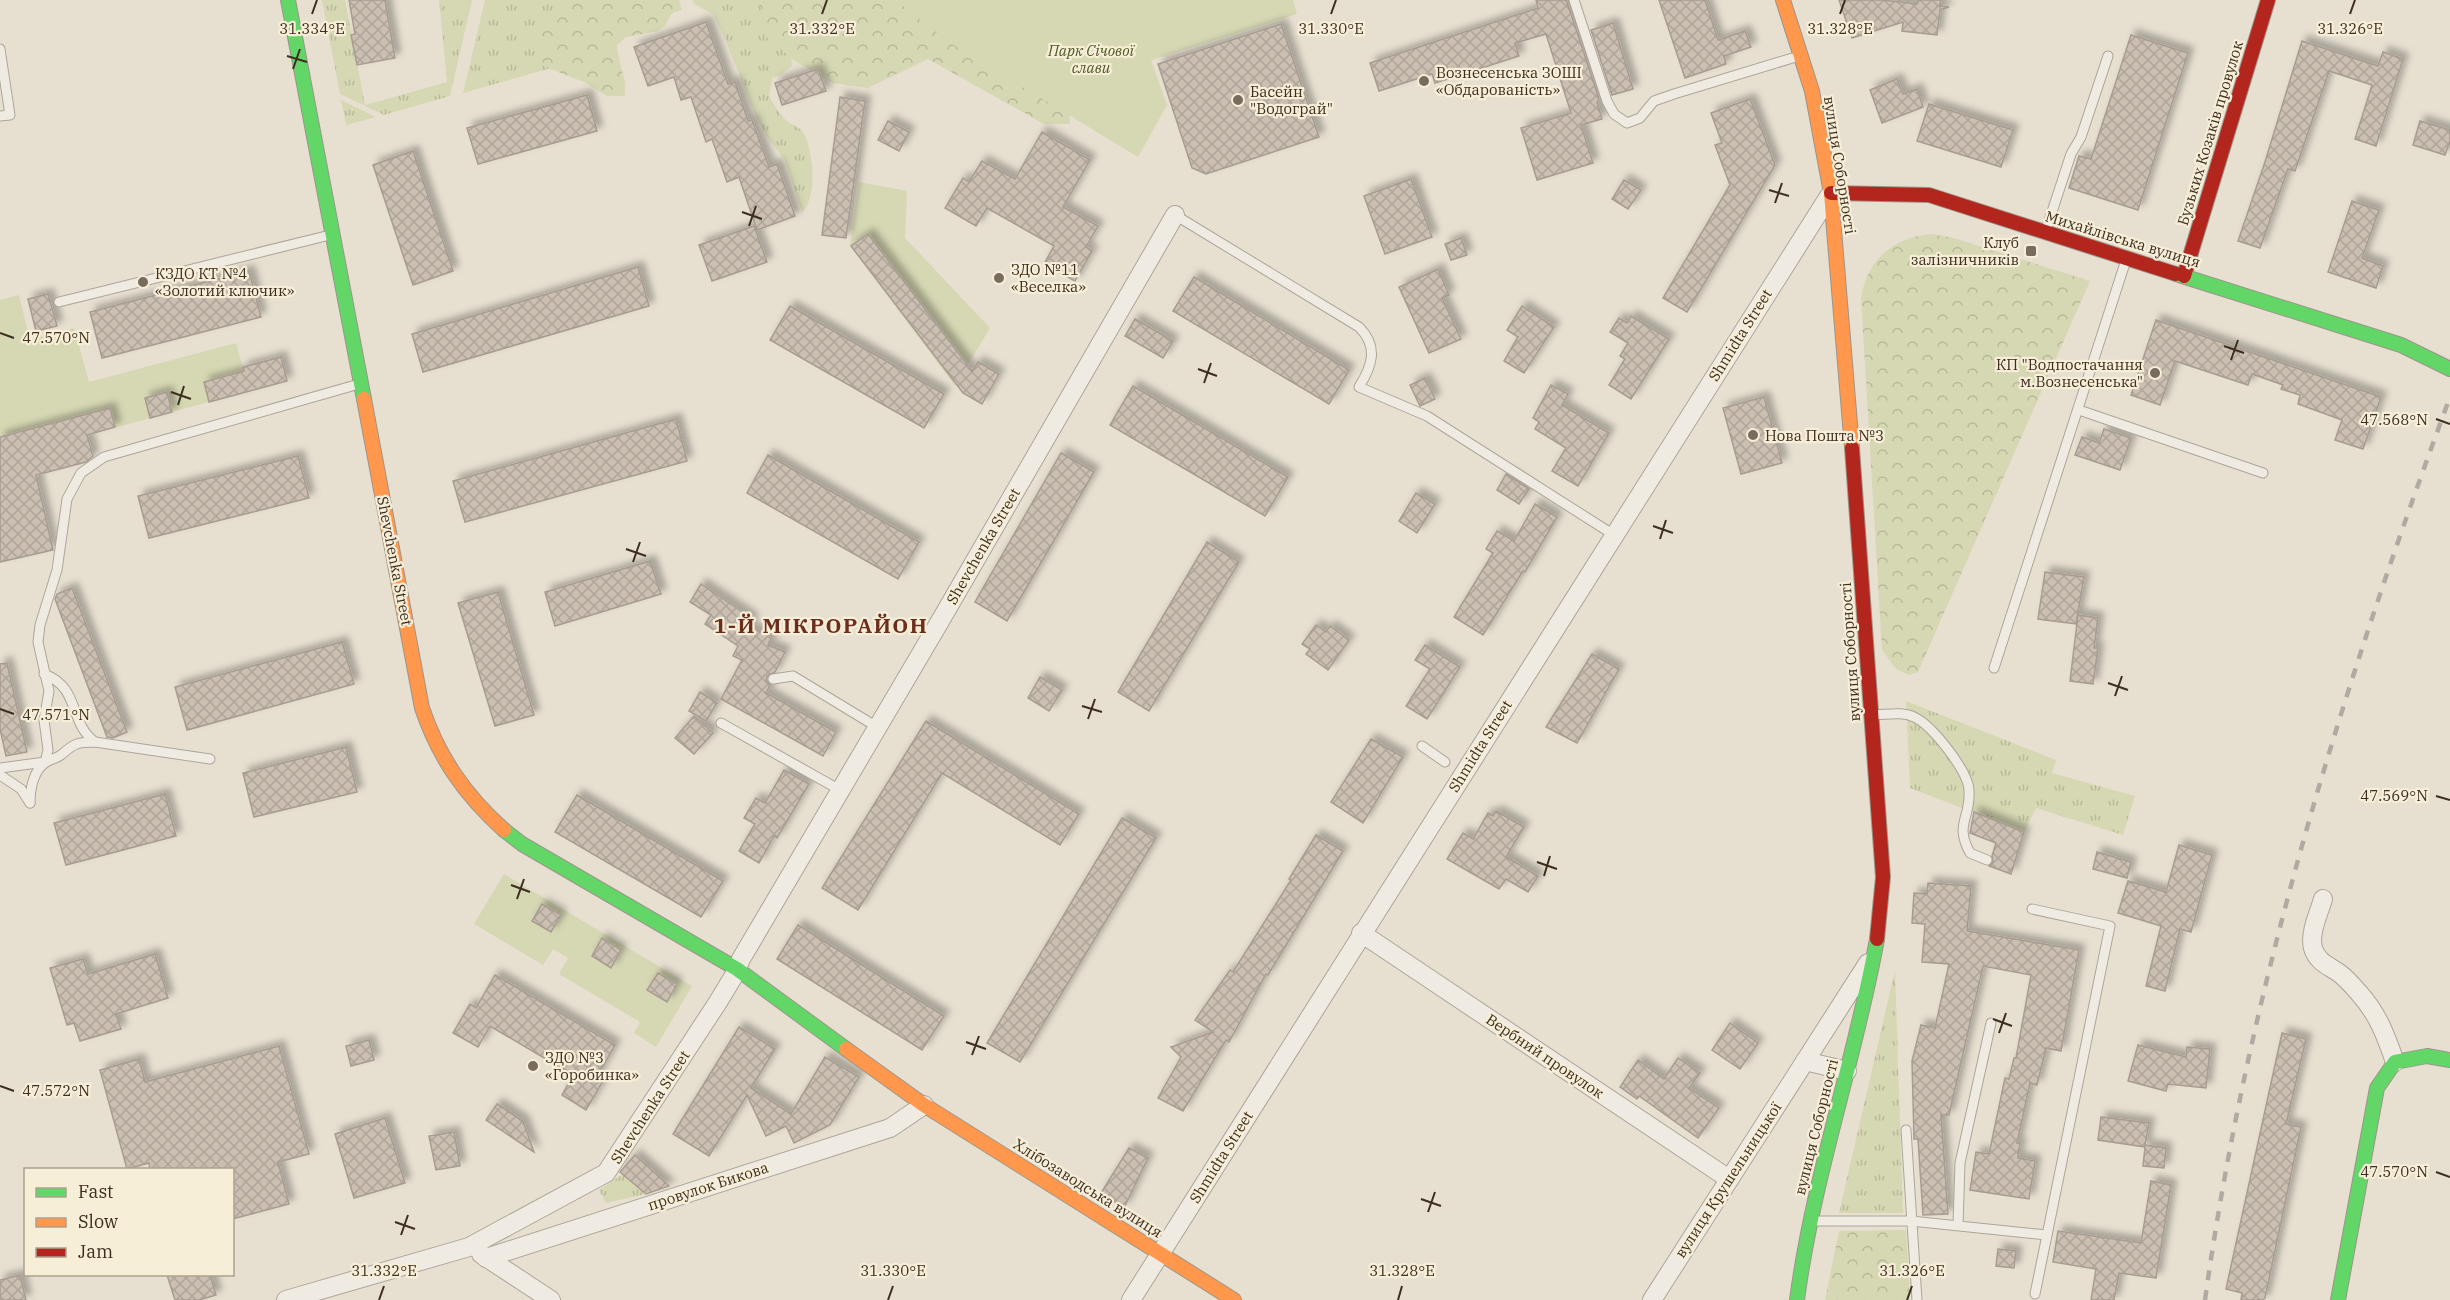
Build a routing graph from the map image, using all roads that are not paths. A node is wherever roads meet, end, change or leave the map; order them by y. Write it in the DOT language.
graph roads {
  1 [pos="288,0"];
  2 [pos="1574,0"];
  3 [pos="1783,0"];
  4 [pos="2268,0"];
  5 [pos="0,49"];
  6 [pos="1802,56"];
  7 [pos="2108,56"];
  8 [pos="0,116"];
  9 [pos="1831,193"];
  10 [pos="1175,215"];
  11 [pos="2045,232"];
  12 [pos="333,234"];
  13 [pos="2127,258"];
  14 [pos="2184,276"];
  15 [pos="59,302"];
  16 [pos="2402,345"];
  17 [pos="2450,352"];
  18 [pos="2450,369"];
  19 [pos="361,383"];
  20 [pos="2079,410"];
  21 [pos="2263,473"];
  22 [pos="1614,535"];
  23 [pos="1994,668"];
  24 [pos="44,674"];
  25 [pos="773,679"];
  26 [pos="1871,716"];
  27 [pos="721,723"];
  28 [pos="877,728"];
  29 [pos="95,742"];
  30 [pos="1422,746"];
  31 [pos="210,759"];
  32 [pos="45,762"];
  33 [pos="1445,762"];
  34 [pos="0,768"];
  35 [pos="0,775"];
  36 [pos="840,790"];
  37 [pos="1987,860"];
  38 [pos="2323,899"];
  39 [pos="2032,909"];
  40 [pos="1361,933"];
  41 [pos="1874,954"];
  42 [pos="737,969"];
  43 [pos="1991,1023"];
  44 [pos="2450,1059"];
  45 [pos="1805,1061"];
  46 [pos="2395,1062"];
  47 [pos="1847,1071"];
  48 [pos="924,1105"];
  49 [pos="1906,1130"];
  50 [pos="1729,1179"];
  51 [pos="1810,1221"];
  52 [pos="1911,1221"];
  53 [pos="1958,1225"];
  54 [pos="2047,1235"];
  55 [pos="469,1247"];
  56 [pos="1161,1253"];
  57 [pos="486,1258"];
  58 [pos="2035,1294"];
  59 [pos="286,1300"];
  60 [pos="551,1300"];
  61 [pos="1131,1300"];
  62 [pos="1234,1300"];
  63 [pos="1652,1300"];
  64 [pos="1797,1300"];
  65 [pos="1917,1300"];
  66 [pos="2338,1300"];
  1 -- 12 [label="main road, Shevchenka Street"];
  2 -- 6 [label="lane"];
  3 -- 6 [label="main road, вулиця Соборності"];
  4 -- 14 [label="main road, Бузьких Козаків провулок"];
  5 -- 8 [label="lane"];
  6 -- 9 [label="main road, вулиця Соборності"];
  7 -- 11 [label="lane"];
  9 -- 11 [label="main road, Михайлівська вулиця"];
  9 -- 22 [label="street, Shmidta Street"];
  9 -- 26 [label="main road, вулиця Соборності"];
  10 -- 22 [label="lane"];
  10 -- 28 [label="street, Shevchenka Street"];
  11 -- 13 [label="main road, Михайлівська вулиця"];
  12 -- 15 [label="lane"];
  12 -- 19 [label="main road, Shevchenka Street"];
  13 -- 14 [label="main road, Михайлівська вулиця"];
  13 -- 20 [label="lane"];
  14 -- 16 [label="main road, Михайлівська вулиця"];
  16 -- 17 [label="main road, Михайлівська вулиця"];
  16 -- 18 [label="main road, Михайлівська вулиця"];
  19 -- 24 [label="lane"];
  19 -- 42 [label="main road, Shevchenka Street"];
  20 -- 21 [label="lane"];
  20 -- 23 [label="lane"];
  22 -- 40 [label="street, Shmidta Street"];
  24 -- 29 [label="lane"];
  24 -- 32 [label="lane"];
  25 -- 28 [label="lane"];
  26 -- 37 [label="lane"];
  26 -- 41 [label="main road, вулиця Соборності"];
  27 -- 36 [label="lane"];
  28 -- 36 [label="street, Shevchenka Street"];
  29 -- 31 [label="lane"];
  29 -- 32 [label="lane"];
  30 -- 33 [label="lane"];
  32 -- 34 [label="lane"];
  32 -- 35 [label="lane"];
  36 -- 42 [label="street, Shevchenka Street"];
  38 -- 46 [label="street"];
  39 -- 54 [label="lane"];
  40 -- 50 [label="street, Вербний провулок"];
  40 -- 56 [label="street, Shmidta Street"];
  41 -- 45 [label="street, вулиця Крушельницької"];
  41 -- 47 [label="main road, вулиця Соборності"];
  42 -- 48 [label="main road, Shevchenka Street"];
  42 -- 55 [label="street, Shevchenka Street"];
  43 -- 53 [label="lane"];
  44 -- 46 [label="main road"];
  45 -- 47 [label="street"];
  45 -- 50 [label="street, вулиця Крушельницької"];
  46 -- 66 [label="main road"];
  47 -- 51 [label="main road, вулиця Соборності"];
  48 -- 56 [label="main road, Хлібозаводська вулиця"];
  48 -- 57 [label="street, провулок Бикова"];
  49 -- 52 [label="lane"];
  50 -- 63 [label="street, вулиця Крушельницької"];
  51 -- 52 [label="lane"];
  51 -- 64 [label="main road, вулиця Соборності"];
  52 -- 53 [label="lane"];
  52 -- 65 [label="lane"];
  53 -- 54 [label="lane"];
  54 -- 58 [label="lane"];
  55 -- 57 [label="street"];
  55 -- 59 [label="street"];
  56 -- 61 [label="street, Shmidta Street"];
  56 -- 62 [label="main road, Хлібозаводська вулиця"];
  57 -- 60 [label="street"];
}
